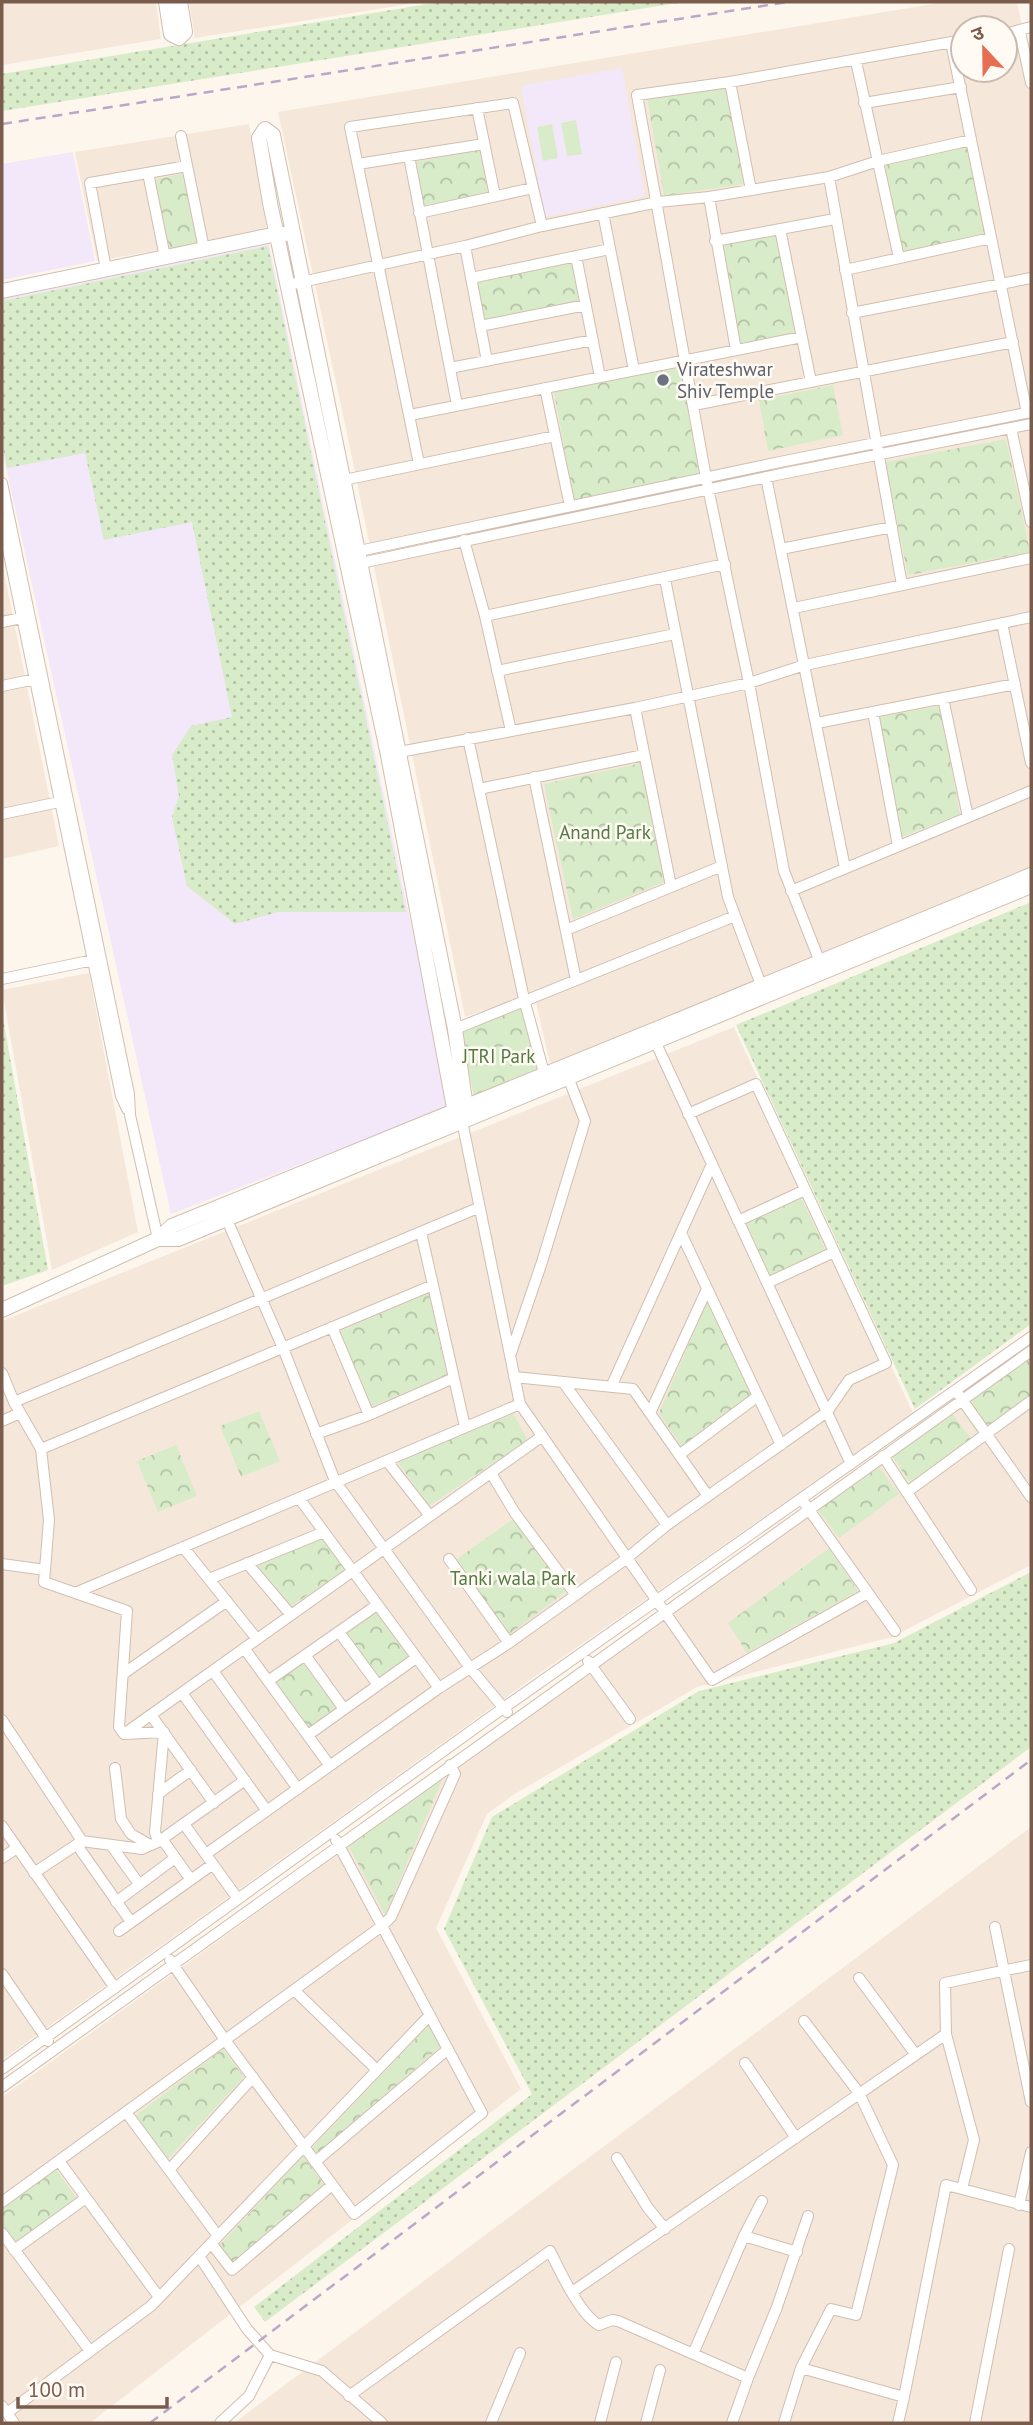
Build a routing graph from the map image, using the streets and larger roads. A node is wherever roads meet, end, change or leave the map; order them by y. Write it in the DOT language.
graph roads {
  1 [pos="166,2"];
  2 [pos="180,2"];
  3 [pos="1026,29"];
  4 [pos="949,43"];
  5 [pos="856,61"];
  6 [pos="730,82"];
  7 [pos="1031,83"];
  8 [pos="961,84"];
  9 [pos="961,87"];
  10 [pos="864,103"];
  11 [pos="477,108"];
  12 [pos="181,136"];
  13 [pos="971,140"];
  14 [pos="484,144"];
  15 [pos="409,156"];
  16 [pos="878,161"];
  17 [pos="358,164"];
  18 [pos="187,166"];
  19 [pos="148,173"];
  20 [pos="829,177"];
  21 [pos="533,188"];
  22 [pos="751,190"];
  23 [pos="495,196"];
  24 [pos="709,198"];
  25 [pos="658,202"];
  26 [pos="419,213"];
  27 [pos="603,213"];
  28 [pos="835,219"];
  29 [pos="542,226"];
  30 [pos="780,229"];
  31 [pos="277,234"];
  32 [pos="294,234"];
  33 [pos="991,238"];
  34 [pos="715,241"];
  35 [pos="465,246"];
  36 [pos="204,249"];
  37 [pos="610,249"];
  38 [pos="428,253"];
  39 [pos="165,257"];
  40 [pos="576,257"];
  41 [pos="898,258"];
  42 [pos="379,264"];
  43 [pos="106,269"];
  44 [pos="845,270"];
  45 [pos="471,278"];
  46 [pos="1031,278"];
  47 [pos="304,281"];
  48 [pos="1001,284"];
  49 [pos="288,285"];
  50 [pos="2,291"];
  51 [pos="586,305"];
  52 [pos="852,313"];
  53 [pos="480,326"];
  54 [pos="802,337"];
  55 [pos="593,340"];
  56 [pos="1013,342"];
  57 [pos="736,349"];
  58 [pos="685,359"];
  59 [pos="487,361"];
  60 [pos="450,368"];
  61 [pos="634,370"];
  62 [pos="863,372"];
  63 [pos="600,377"];
  64 [pos="811,382"];
  65 [pos="545,388"];
  66 [pos="457,405"];
  67 [pos="694,405"];
  68 [pos="410,415"];
  69 [pos="1030,417"];
  70 [pos="1011,428"];
  71 [pos="555,436"];
  72 [pos="877,449"];
  73 [pos="419,464"];
  74 [pos="766,477"];
  75 [pos="706,478"];
  76 [pos="344,480"];
  77 [pos="2,483"];
  78 [pos="710,490"];
  79 [pos="636,493"];
  80 [pos="657,501"];
  81 [pos="570,506"];
  82 [pos="2,520"];
  83 [pos="1031,522"];
  84 [pos="892,527"];
  85 [pos="464,540"];
  86 [pos="781,549"];
  87 [pos="356,558"];
  88 [pos="1031,558"];
  89 [pos="725,564"];
  90 [pos="665,579"];
  91 [pos="902,585"];
  92 [pos="794,608"];
  93 [pos="485,616"];
  94 [pos="1031,617"];
  95 [pos="22,618"];
  96 [pos="2,622"];
  97 [pos="1002,623"];
  98 [pos="675,634"];
  99 [pos="806,665"];
  100 [pos="498,671"];
  101 [pos="38,678"];
  102 [pos="749,683"];
  103 [pos="1015,684"];
  104 [pos="2,686"];
  105 [pos="688,695"];
  106 [pos="943,698"];
  107 [pos="635,708"];
  108 [pos="873,712"];
  109 [pos="817,723"];
  110 [pos="511,731"];
  111 [pos="468,738"];
  112 [pos="394,753"];
  113 [pos="644,755"];
  114 [pos="1031,763"];
  115 [pos="534,777"];
  116 [pos="479,789"];
  117 [pos="1031,791"];
  118 [pos="64,801"];
  119 [pos="2,814"];
  120 [pos="968,817"];
  121 [pos="898,846"];
  122 [pos="722,866"];
  123 [pos="845,868"];
  124 [pos="1031,875"];
  125 [pos="671,886"];
  126 [pos="1031,886"];
  127 [pos="791,891"];
  128 [pos="735,916"];
  129 [pos="566,930"];
  130 [pos="97,959"];
  131 [pos="820,962"];
  132 [pos="2,979"];
  133 [pos="576,980"];
  134 [pos="761,985"];
  135 [pos="524,999"];
  136 [pos="455,1029"];
  137 [pos="654,1041"];
  138 [pos="544,1073"];
  139 [pos="568,1077"];
  140 [pos="461,1114"];
  141 [pos="688,1114"];
  142 [pos="712,1164"];
  143 [pos="805,1190"];
  144 [pos="478,1208"];
  145 [pos="224,1212"];
  146 [pos="738,1221"];
  147 [pos="421,1232"];
  148 [pos="681,1233"];
  149 [pos="158,1239"];
  150 [pos="834,1252"];
  151 [pos="767,1283"];
  152 [pos="433,1285"];
  153 [pos="707,1289"];
  154 [pos="262,1298"];
  155 [pos="2,1310"];
  156 [pos="332,1327"];
  157 [pos="1031,1336"];
  158 [pos="283,1348"];
  159 [pos="1031,1351"];
  160 [pos="510,1355"];
  161 [pos="2,1373"];
  162 [pos="514,1377"];
  163 [pos="454,1378"];
  164 [pos="563,1382"];
  165 [pos="611,1387"];
  166 [pos="959,1395"];
  167 [pos="758,1396"];
  168 [pos="1031,1401"];
  169 [pos="14,1402"];
  170 [pos="520,1404"];
  171 [pos="827,1412"];
  172 [pos="20,1413"];
  173 [pos="650,1413"];
  174 [pos="369,1415"];
  175 [pos="2,1421"];
  176 [pos="465,1427"];
  177 [pos="316,1434"];
  178 [pos="987,1434"];
  179 [pos="541,1437"];
  180 [pos="781,1445"];
  181 [pos="41,1449"];
  182 [pos="679,1455"];
  183 [pos="883,1456"];
  184 [pos="387,1461"];
  185 [pos="850,1464"];
  186 [pos="491,1473"];
  187 [pos="335,1482"];
  188 [pos="907,1492"];
  189 [pos="708,1496"];
  190 [pos="1031,1497"];
  191 [pos="299,1498"];
  192 [pos="802,1499"];
  193 [pos="809,1509"];
  194 [pos="430,1516"];
  195 [pos="667,1525"];
  196 [pos="324,1532"];
  197 [pos="183,1547"];
  198 [pos="383,1549"];
  199 [pos="449,1559"];
  200 [pos="626,1559"];
  201 [pos="247,1563"];
  202 [pos="2,1564"];
  203 [pos="45,1570"];
  204 [pos="352,1572"];
  205 [pos="209,1579"];
  206 [pos="971,1590"];
  207 [pos="75,1593"];
  208 [pos="868,1593"];
  209 [pos="576,1595"];
  210 [pos="227,1601"];
  211 [pos="656,1601"];
  212 [pos="377,1605"];
  213 [pos="664,1612"];
  214 [pos="291,1615"];
  215 [pos="339,1632"];
  216 [pos="895,1632"];
  217 [pos="257,1639"];
  218 [pos="509,1643"];
  219 [pos="244,1648"];
  220 [pos="582,1653"];
  221 [pos="305,1655"];
  222 [pos="416,1658"];
  223 [pos="591,1664"];
  224 [pos="471,1669"];
  225 [pos="213,1671"];
  226 [pos="123,1674"];
  227 [pos="268,1681"];
  228 [pos="378,1685"];
  229 [pos="439,1688"];
  230 [pos="182,1693"];
  231 [pos="504,1707"];
  232 [pos="344,1709"];
  233 [pos="151,1715"];
  234 [pos="630,1719"];
  235 [pos="2,1720"];
  236 [pos="513,1720"];
  237 [pos="164,1732"];
  238 [pos="124,1734"];
  239 [pos="308,1735"];
  240 [pos="450,1765"];
  241 [pos="330,1766"];
  242 [pos="115,1768"];
  243 [pos="191,1770"];
  244 [pos="245,1780"];
  245 [pos="298,1789"];
  246 [pos="158,1794"];
  247 [pos="214,1802"];
  248 [pos="267,1811"];
  249 [pos="184,1824"];
  250 [pos="2,1826"];
  251 [pos="332,1831"];
  252 [pos="157,1842"];
  253 [pos="80,1843"];
  254 [pos="111,1845"];
  255 [pos="339,1845"];
  256 [pos="17,1847"];
  257 [pos="206,1854"];
  258 [pos="175,1857"];
  259 [pos="2,1858"];
  260 [pos="213,1864"];
  261 [pos="34,1873"];
  262 [pos="191,1880"];
  263 [pos="139,1884"];
  264 [pos="238,1899"];
  265 [pos="116,1902"];
  266 [pos="131,1922"];
  267 [pos="382,1926"];
  268 [pos="995,1927"];
  269 [pos="119,1931"];
  270 [pos="165,1951"];
  271 [pos="173,1963"];
  272 [pos="1031,1965"];
  273 [pos="1004,1970"];
  274 [pos="2,1974"];
  275 [pos="859,1979"];
  276 [pos="115,1988"];
  277 [pos="294,1990"];
  278 [pos="430,2015"];
  279 [pos="804,2021"];
  280 [pos="946,2034"];
  281 [pos="46,2038"];
  282 [pos="225,2040"];
  283 [pos="54,2049"];
  284 [pos="448,2049"];
  285 [pos="916,2055"];
  286 [pos="745,2063"];
  287 [pos="2,2069"];
  288 [pos="377,2070"];
  289 [pos="253,2077"];
  290 [pos="2,2087"];
  291 [pos="858,2095"];
  292 [pos="1031,2102"];
  293 [pos="126,2112"];
  294 [pos="796,2138"];
  295 [pos="304,2146"];
  296 [pos="1031,2152"];
  297 [pos="617,2158"];
  298 [pos="59,2161"];
  299 [pos="315,2162"];
  300 [pos="169,2170"];
  301 [pos="332,2185"];
  302 [pos="962,2189"];
  303 [pos="86,2198"];
  304 [pos="762,2201"];
  305 [pos="2,2202"];
  306 [pos="1025,2206"];
  307 [pos="808,2216"];
  308 [pos="665,2229"];
  309 [pos="2,2233"];
  310 [pos="744,2236"];
  311 [pos="215,2239"];
  312 [pos="1009,2249"];
  313 [pos="14,2250"];
  314 [pos="797,2252"];
  315 [pos="199,2256"];
  316 [pos="572,2292"];
  317 [pos="159,2297"];
  318 [pos="90,2351"];
  319 [pos="520,2354"];
  320 [pos="693,2354"];
  321 [pos="270,2355"];
  322 [pos="616,2362"];
  323 [pos="801,2368"];
  324 [pos="660,2370"];
  325 [pos="748,2378"];
  326 [pos="349,2396"];
  327 [pos="904,2398"];
  328 [pos="4,2409"];
  329 [pos="14,2423"];
  330 [pos="219,2423"];
  331 [pos="382,2423"];
  332 [pos="491,2423"];
  333 [pos="600,2423"];
  334 [pos="646,2423"];
  335 [pos="732,2423"];
  336 [pos="784,2423"];
  337 [pos="898,2423"];
  338 [pos="975,2423"];
  1 -- 2 [label="street"];
  3 -- 7 [label="street"];
  4 -- 5 [label="street"];
  5 -- 6 [label="street"];
  5 -- 10 [label="street"];
  6 -- 22 [label="street"];
  6 -- 25 [label="street"];
  8 -- 9 [label="street"];
  9 -- 10 [label="street"];
  9 -- 13 [label="street"];
  10 -- 16 [label="street"];
  11 -- 14 [label="street"];
  11 -- 17 [label="street"];
  11 -- 21 [label="street"];
  12 -- 18 [label="street"];
  13 -- 16 [label="street"];
  13 -- 33 [label="street"];
  14 -- 15 [label="street"];
  14 -- 23 [label="street"];
  15 -- 17 [label="street"];
  15 -- 26 [label="street"];
  16 -- 20 [label="street"];
  16 -- 41 [label="street"];
  17 -- 42 [label="street"];
  18 -- 19 [label="street"];
  18 -- 36 [label="street"];
  19 -- 39 [label="street"];
  19 -- 43 [label="street"];
  20 -- 22 [label="street"];
  20 -- 28 [label="street"];
  21 -- 23 [label="street"];
  21 -- 29 [label="street"];
  22 -- 24 [label="street"];
  23 -- 26 [label="street"];
  24 -- 25 [label="street"];
  24 -- 34 [label="street"];
  25 -- 27 [label="street"];
  25 -- 58 [label="street"];
  26 -- 38 [label="street"];
  27 -- 29 [label="street"];
  27 -- 37 [label="street"];
  28 -- 30 [label="street"];
  28 -- 44 [label="street"];
  29 -- 35 [label="street"];
  30 -- 34 [label="street"];
  30 -- 54 [label="street"];
  31 -- 32 [label="street"];
  31 -- 32 [label="street"];
  31 -- 36 [label="street"];
  31 -- 49 [label="street"];
  32 -- 47 [label="street"];
  33 -- 41 [label="street"];
  33 -- 48 [label="street"];
  34 -- 57 [label="street"];
  35 -- 38 [label="street"];
  35 -- 45 [label="street"];
  36 -- 39 [label="street"];
  37 -- 40 [label="street"];
  37 -- 61 [label="street"];
  38 -- 42 [label="street"];
  38 -- 60 [label="street"];
  39 -- 43 [label="street"];
  40 -- 45 [label="street"];
  40 -- 51 [label="street"];
  41 -- 44 [label="street"];
  42 -- 47 [label="street"];
  42 -- 68 [label="street"];
  43 -- 50 [label="street"];
  44 -- 52 [label="street"];
  45 -- 53 [label="street"];
  46 -- 48 [label="street"];
  47 -- 49 [label="street"];
  47 -- 76 [label="street"];
  48 -- 52 [label="street"];
  48 -- 56 [label="street"];
  49 -- 87 [label="street"];
  51 -- 53 [label="street"];
  51 -- 55 [label="street"];
  52 -- 62 [label="street"];
  53 -- 59 [label="street"];
  54 -- 57 [label="street"];
  54 -- 64 [label="street"];
  55 -- 59 [label="street"];
  55 -- 63 [label="street"];
  56 -- 62 [label="street"];
  56 -- 69 [label="street"];
  57 -- 58 [label="street"];
  58 -- 61 [label="street"];
  58 -- 67 [label="street"];
  59 -- 60 [label="street"];
  60 -- 66 [label="street"];
  61 -- 63 [label="street"];
  62 -- 64 [label="street"];
  62 -- 72 [label="street"];
  63 -- 65 [label="street"];
  64 -- 67 [label="street"];
  65 -- 66 [label="street"];
  65 -- 71 [label="street"];
  66 -- 68 [label="street"];
  67 -- 75 [label="street"];
  68 -- 73 [label="street"];
  69 -- 70 [label="street"];
  69 -- 72 [label="street"];
  70 -- 72 [label="street"];
  70 -- 83 [label="street"];
  71 -- 73 [label="street"];
  71 -- 81 [label="street"];
  72 -- 74 [label="street"];
  72 -- 75 [label="street"];
  72 -- 84 [label="street"];
  73 -- 76 [label="street"];
  74 -- 78 [label="street"];
  74 -- 86 [label="street"];
  75 -- 78 [label="street"];
  75 -- 79 [label="street"];
  76 -- 87 [label="street"];
  77 -- 101 [label="street"];
  78 -- 80 [label="street"];
  78 -- 89 [label="street"];
  79 -- 80 [label="street"];
  79 -- 81 [label="street"];
  80 -- 85 [label="street"];
  81 -- 87 [label="street"];
  82 -- 95 [label="street"];
  84 -- 86 [label="street"];
  84 -- 91 [label="street"];
  85 -- 87 [label="street"];
  85 -- 93 [label="street"];
  86 -- 92 [label="street"];
  87 -- 112 [label="street"];
  88 -- 91 [label="street"];
  89 -- 90 [label="street"];
  89 -- 102 [label="street"];
  90 -- 93 [label="street"];
  90 -- 98 [label="street"];
  91 -- 92 [label="street"];
  92 -- 99 [label="street"];
  93 -- 100 [label="street"];
  94 -- 97 [label="street"];
  95 -- 96 [label="street"];
  95 -- 101 [label="street"];
  97 -- 99 [label="street"];
  97 -- 103 [label="street"];
  98 -- 100 [label="street"];
  98 -- 105 [label="street"];
  99 -- 102 [label="street"];
  99 -- 109 [label="street"];
  100 -- 110 [label="street"];
  101 -- 104 [label="street"];
  101 -- 118 [label="street"];
  102 -- 105 [label="street"];
  102 -- 127 [label="street"];
  103 -- 106 [label="street"];
  103 -- 114 [label="street"];
  105 -- 107 [label="street"];
  105 -- 122 [label="street"];
  106 -- 108 [label="street"];
  106 -- 120 [label="street"];
  107 -- 110 [label="street"];
  107 -- 113 [label="street"];
  108 -- 109 [label="street"];
  108 -- 121 [label="street"];
  109 -- 123 [label="street"];
  110 -- 111 [label="street"];
  111 -- 112 [label="street"];
  111 -- 116 [label="street"];
  112 -- 136 [label="street"];
  112 -- 140 [label="street"];
  113 -- 115 [label="street"];
  113 -- 125 [label="street"];
  115 -- 116 [label="street"];
  115 -- 129 [label="street"];
  116 -- 135 [label="street"];
  117 -- 120 [label="street"];
  118 -- 119 [label="street"];
  118 -- 130 [label="street"];
  120 -- 121 [label="street"];
  121 -- 123 [label="street"];
  122 -- 125 [label="street"];
  122 -- 128 [label="street"];
  123 -- 127 [label="street"];
  124 -- 131 [label="street"];
  125 -- 129 [label="street"];
  126 -- 137 [label="street"];
  127 -- 131 [label="street"];
  128 -- 133 [label="street"];
  128 -- 134 [label="street"];
  129 -- 133 [label="street"];
  130 -- 132 [label="street"];
  130 -- 149 [label="street"];
  131 -- 134 [label="street"];
  133 -- 135 [label="street"];
  134 -- 138 [label="street"];
  135 -- 136 [label="street"];
  135 -- 138 [label="street"];
  136 -- 140 [label="street"];
  137 -- 139 [label="street"];
  137 -- 141 [label="street"];
  138 -- 140 [label="street"];
  139 -- 140 [label="street"];
  139 -- 160 [label="street"];
  140 -- 144 [label="street"];
  140 -- 145 [label="street"];
  141 -- 142 [label="street"];
  141 -- 143 [label="street"];
  142 -- 146 [label="street"];
  142 -- 148 [label="street"];
  143 -- 146 [label="street"];
  143 -- 150 [label="street"];
  144 -- 147 [label="street"];
  144 -- 160 [label="street"];
  145 -- 149 [label="street"];
  145 -- 154 [label="street"];
  146 -- 151 [label="street"];
  147 -- 152 [label="street"];
  147 -- 154 [label="street"];
  148 -- 153 [label="street"];
  148 -- 165 [label="street"];
  149 -- 155 [label="street"];
  150 -- 151 [label="street"];
  150 -- 171 [label="street"];
  151 -- 171 [label="street"];
  152 -- 156 [label="street"];
  152 -- 163 [label="street"];
  153 -- 167 [label="street"];
  153 -- 173 [label="street"];
  154 -- 158 [label="street"];
  154 -- 169 [label="street"];
  156 -- 158 [label="street"];
  156 -- 174 [label="street"];
  157 -- 166 [label="street"];
  158 -- 177 [label="street"];
  158 -- 181 [label="street"];
  159 -- 166 [label="street"];
  160 -- 162 [label="street"];
  161 -- 169 [label="street"];
  162 -- 164 [label="street"];
  162 -- 170 [label="street"];
  163 -- 174 [label="street"];
  163 -- 176 [label="street"];
  164 -- 165 [label="street"];
  164 -- 195 [label="street"];
  165 -- 173 [label="street"];
  166 -- 178 [label="street"];
  166 -- 183 [label="street"];
  166 -- 185 [label="street"];
  167 -- 180 [label="street"];
  167 -- 182 [label="street"];
  168 -- 178 [label="street"];
  169 -- 172 [label="street"];
  170 -- 176 [label="street"];
  170 -- 179 [label="street"];
  171 -- 180 [label="street"];
  171 -- 185 [label="street"];
  172 -- 175 [label="street"];
  172 -- 181 [label="street"];
  173 -- 182 [label="street"];
  174 -- 177 [label="street"];
  176 -- 184 [label="street"];
  177 -- 187 [label="street"];
  178 -- 188 [label="street"];
  178 -- 190 [label="street"];
  179 -- 186 [label="street"];
  179 -- 200 [label="street"];
  180 -- 189 [label="street"];
  181 -- 203 [label="street"];
  182 -- 189 [label="street"];
  183 -- 188 [label="street"];
  183 -- 193 [label="street"];
  184 -- 187 [label="street"];
  184 -- 194 [label="street"];
  185 -- 192 [label="street"];
  186 -- 194 [label="street"];
  186 -- 209 [label="street"];
  187 -- 191 [label="street"];
  187 -- 198 [label="street"];
  188 -- 206 [label="street"];
  189 -- 195 [label="street"];
  191 -- 196 [label="street"];
  191 -- 197 [label="street"];
  192 -- 193 [label="street"];
  192 -- 211 [label="street"];
  193 -- 208 [label="street"];
  193 -- 213 [label="street"];
  194 -- 198 [label="street"];
  195 -- 200 [label="street"];
  196 -- 201 [label="street"];
  196 -- 204 [label="street"];
  197 -- 205 [label="street"];
  197 -- 207 [label="street"];
  198 -- 204 [label="street"];
  198 -- 224 [label="street"];
  199 -- 218 [label="street"];
  200 -- 209 [label="street"];
  200 -- 211 [label="street"];
  201 -- 205 [label="street"];
  201 -- 214 [label="street"];
  202 -- 203 [label="street"];
  203 -- 207 [label="street"];
  204 -- 212 [label="street"];
  204 -- 214 [label="street"];
  205 -- 210 [label="street"];
  207 -- 226 [label="street"];
  208 -- 213 [label="street"];
  208 -- 216 [label="street"];
  209 -- 218 [label="street"];
  210 -- 217 [label="street"];
  210 -- 226 [label="street"];
  211 -- 213 [label="street"];
  211 -- 220 [label="street"];
  212 -- 215 [label="street"];
  212 -- 222 [label="street"];
  213 -- 223 [label="street"];
  214 -- 217 [label="street"];
  215 -- 221 [label="street"];
  215 -- 228 [label="street"];
  217 -- 219 [label="street"];
  218 -- 224 [label="street"];
  219 -- 225 [label="street"];
  219 -- 227 [label="street"];
  220 -- 223 [label="street"];
  220 -- 231 [label="street"];
  221 -- 227 [label="street"];
  221 -- 232 [label="street"];
  222 -- 228 [label="street"];
  222 -- 229 [label="street"];
  223 -- 234 [label="street"];
  223 -- 236 [label="street"];
  224 -- 229 [label="street"];
  224 -- 231 [label="street"];
  225 -- 230 [label="street"];
  225 -- 245 [label="street"];
  226 -- 238 [label="street"];
  227 -- 239 [label="street"];
  228 -- 232 [label="street"];
  229 -- 241 [label="street"];
  230 -- 233 [label="street"];
  230 -- 244 [label="street"];
  231 -- 236 [label="street"];
  231 -- 251 [label="street"];
  232 -- 239 [label="street"];
  233 -- 237 [label="street"];
  233 -- 238 [label="street"];
  235 -- 253 [label="street"];
  236 -- 240 [label="street"];
  237 -- 238 [label="street"];
  237 -- 243 [label="street"];
  237 -- 246 [label="street"];
  239 -- 241 [label="street"];
  240 -- 255 [label="street"];
  240 -- 267 [label="street"];
  241 -- 245 [label="street"];
  242 -- 252 [label="street"];
  243 -- 246 [label="street"];
  243 -- 247 [label="street"];
  244 -- 247 [label="street"];
  244 -- 248 [label="street"];
  245 -- 248 [label="street"];
  246 -- 252 [label="street"];
  247 -- 249 [label="street"];
  248 -- 257 [label="street"];
  249 -- 252 [label="street"];
  249 -- 257 [label="street"];
  250 -- 256 [label="street"];
  251 -- 255 [label="street"];
  251 -- 264 [label="street"];
  252 -- 254 [label="street"];
  252 -- 258 [label="street"];
  253 -- 254 [label="street"];
  253 -- 261 [label="street"];
  253 -- 265 [label="street"];
  254 -- 263 [label="street"];
  255 -- 267 [label="street"];
  255 -- 271 [label="street"];
  256 -- 259 [label="street"];
  256 -- 261 [label="street"];
  257 -- 260 [label="street"];
  258 -- 262 [label="street"];
  258 -- 263 [label="street"];
  260 -- 262 [label="street"];
  260 -- 264 [label="street"];
  261 -- 276 [label="street"];
  262 -- 266 [label="street"];
  263 -- 265 [label="street"];
  264 -- 270 [label="street"];
  265 -- 266 [label="street"];
  266 -- 269 [label="street"];
  267 -- 277 [label="street"];
  267 -- 278 [label="street"];
  268 -- 273 [label="street"];
  270 -- 271 [label="street"];
  270 -- 276 [label="street"];
  271 -- 282 [label="street"];
  271 -- 283 [label="street"];
  272 -- 273 [label="street"];
  273 -- 280 [label="street"];
  273 -- 292 [label="street"];
  274 -- 281 [label="street"];
  275 -- 285 [label="street"];
  276 -- 281 [label="street"];
  277 -- 282 [label="street"];
  277 -- 288 [label="street"];
  278 -- 284 [label="street"];
  278 -- 288 [label="street"];
  279 -- 291 [label="street"];
  280 -- 285 [label="street"];
  280 -- 302 [label="street"];
  281 -- 283 [label="street"];
  281 -- 287 [label="street"];
  282 -- 289 [label="street"];
  282 -- 293 [label="street"];
  283 -- 290 [label="street"];
  284 -- 299 [label="street"];
  284 -- 301 [label="street"];
  285 -- 291 [label="street"];
  286 -- 294 [label="street"];
  288 -- 295 [label="street"];
  289 -- 295 [label="street"];
  289 -- 300 [label="street"];
  291 -- 294 [label="street"];
  291 -- 323 [label="street"];
  293 -- 298 [label="street"];
  293 -- 300 [label="street"];
  294 -- 308 [label="street"];
  295 -- 299 [label="street"];
  295 -- 311 [label="street"];
  296 -- 306 [label="street"];
  297 -- 308 [label="street"];
  298 -- 303 [label="street"];
  298 -- 305 [label="street"];
  299 -- 301 [label="street"];
  300 -- 311 [label="street"];
  301 -- 311 [label="street"];
  302 -- 306 [label="street"];
  302 -- 327 [label="street"];
  303 -- 313 [label="street"];
  303 -- 317 [label="street"];
  304 -- 310 [label="street"];
  307 -- 314 [label="street"];
  308 -- 316 [label="street"];
  309 -- 313 [label="street"];
  310 -- 314 [label="street"];
  310 -- 320 [label="street"];
  311 -- 315 [label="street"];
  312 -- 338 [label="street"];
  313 -- 318 [label="street"];
  314 -- 325 [label="street"];
  315 -- 317 [label="street"];
  315 -- 321 [label="street"];
  316 -- 320 [label="street"];
  316 -- 326 [label="street"];
  317 -- 318 [label="street"];
  318 -- 328 [label="street"];
  319 -- 332 [label="street"];
  320 -- 325 [label="street"];
  321 -- 326 [label="street"];
  321 -- 330 [label="street"];
  322 -- 333 [label="street"];
  323 -- 327 [label="street"];
  323 -- 336 [label="street"];
  324 -- 334 [label="street"];
  325 -- 335 [label="street"];
  326 -- 331 [label="street"];
  327 -- 337 [label="street"];
  328 -- 329 [label="street"];
}
